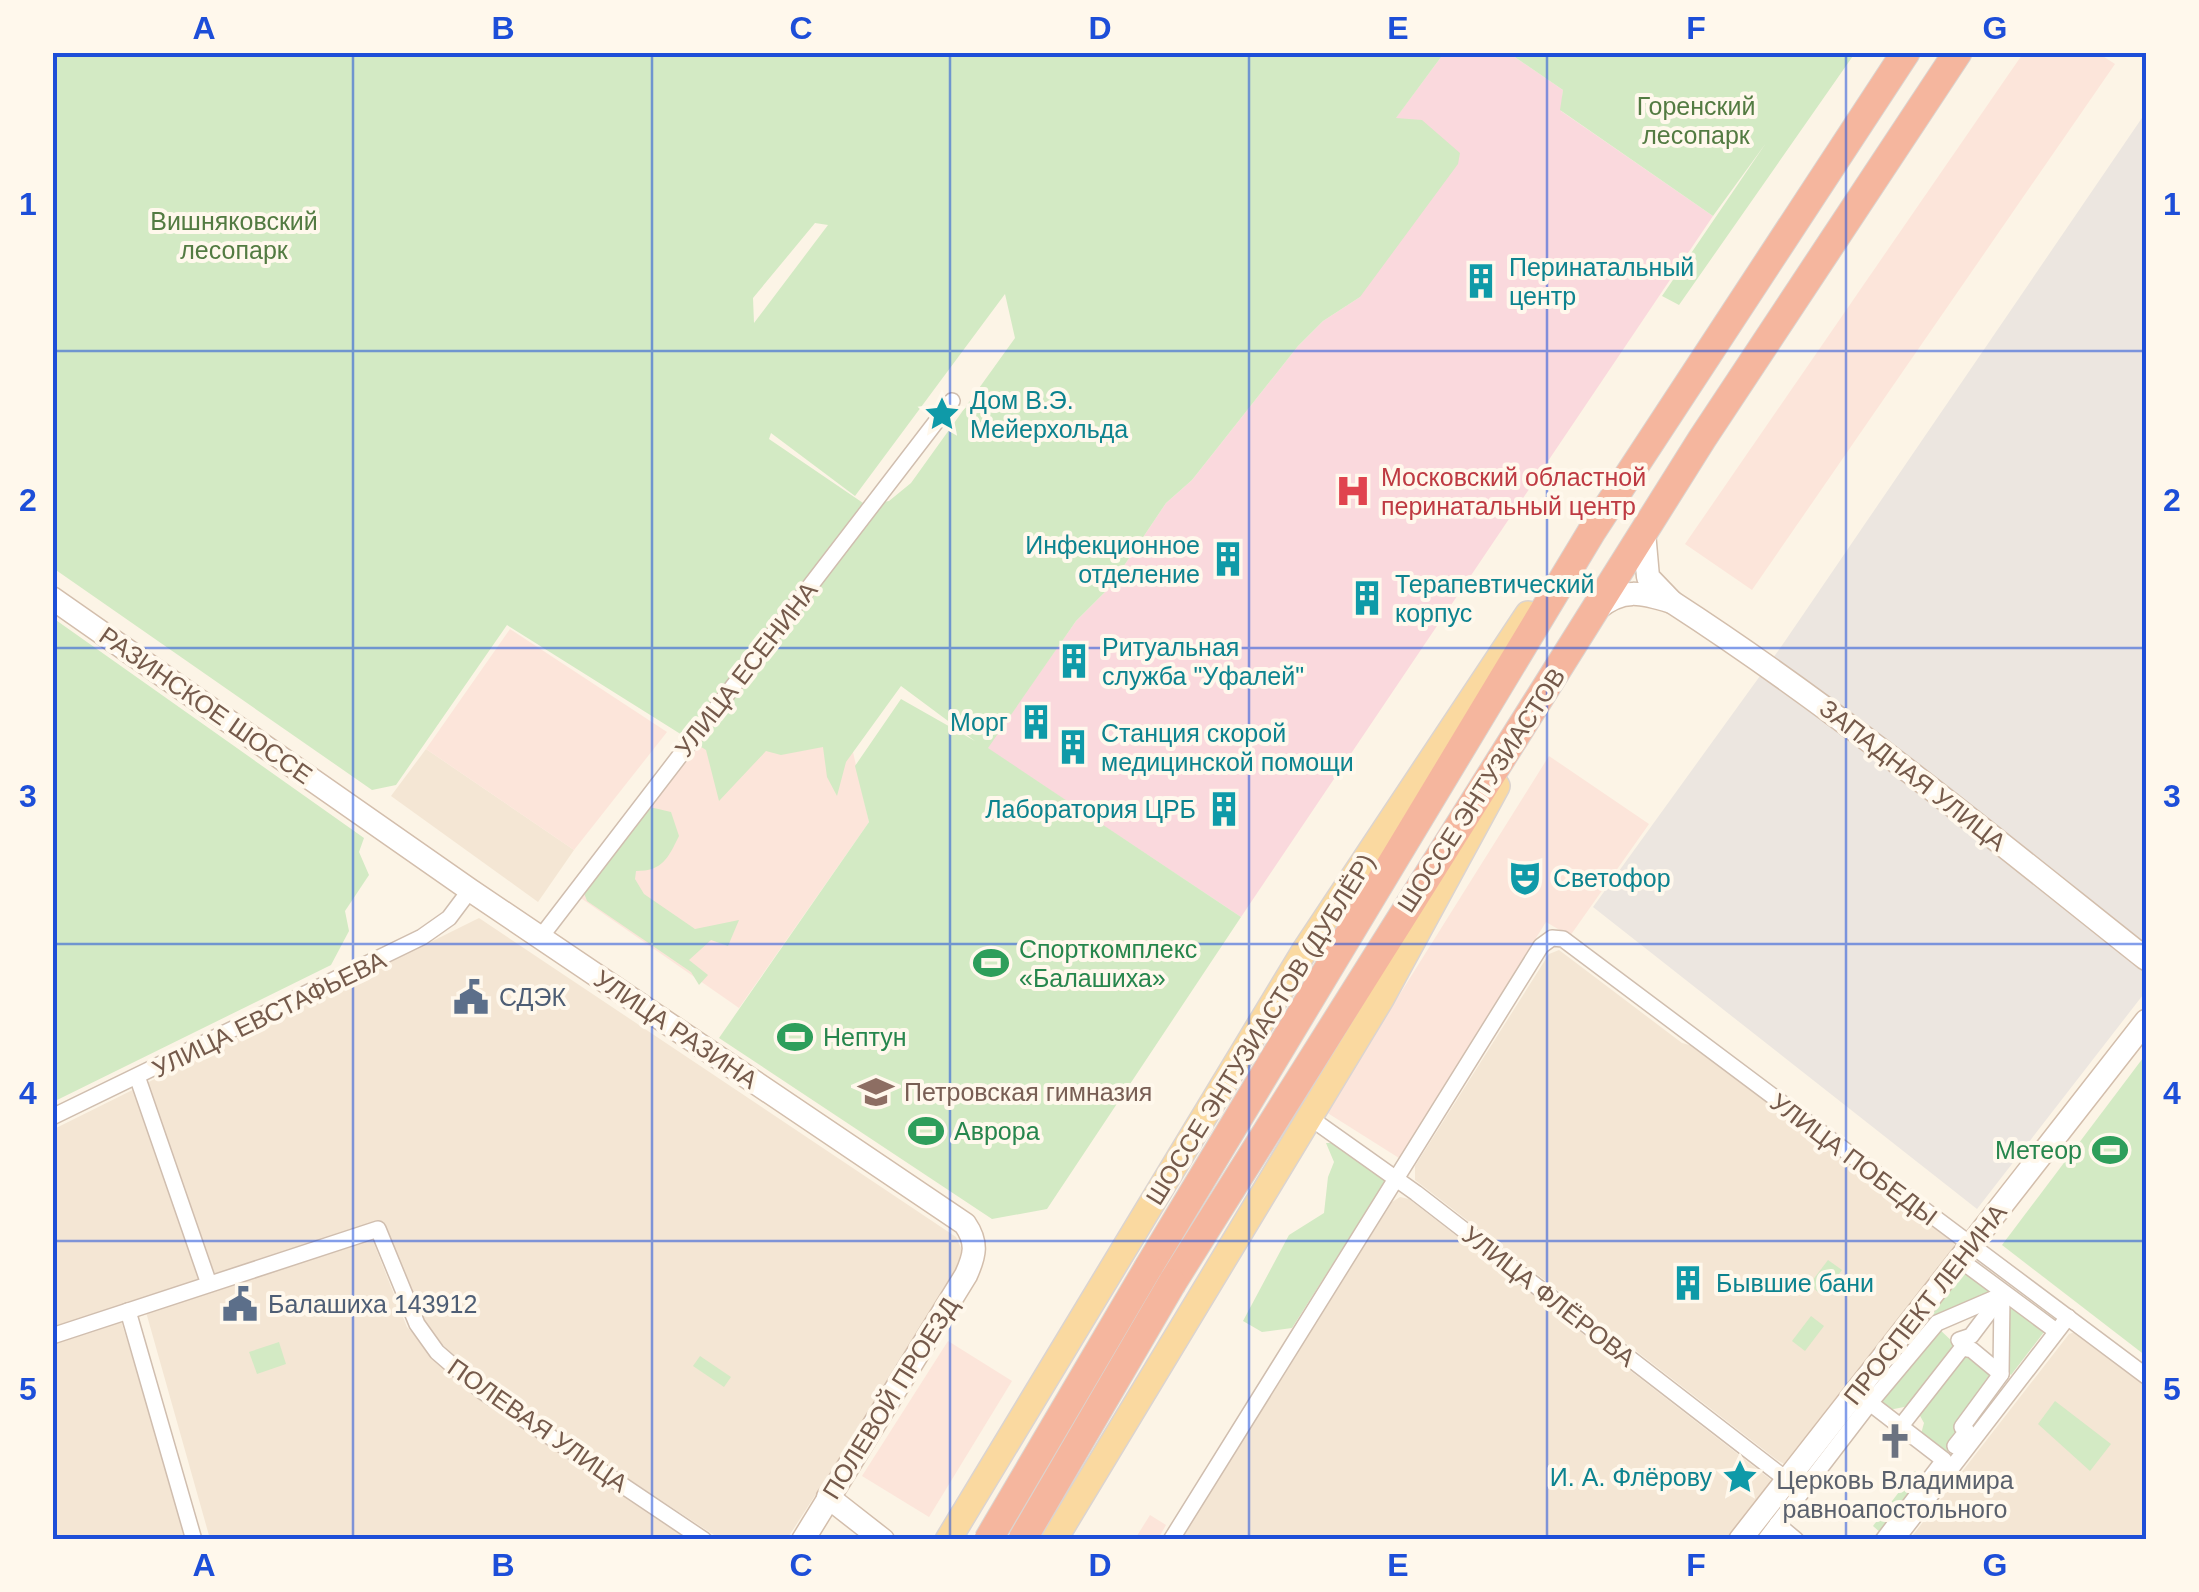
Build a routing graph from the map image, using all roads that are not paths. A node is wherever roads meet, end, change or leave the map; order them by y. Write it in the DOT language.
graph roads {
  1 [pos="1906,52"];
  2 [pos="1958,52"];
  3 [pos="952,401"];
  4 [pos="1592,531"];
  5 [pos="1644,532"];
  6 [pos="52,598"];
  7 [pos="1672,602"];
  8 [pos="1596,610"];
  9 [pos="1558,672"];
  10 [pos="359,812"];
  11 [pos="470,890"];
  12 [pos="540,938"];
  13 [pos="2146,960"];
  14 [pos="2146,1021"];
  15 [pos="138,1079"];
  16 [pos="52,1117"];
  17 [pos="1309,1118"];
  18 [pos="1397,1179"];
  19 [pos="975,1255"];
  20 [pos="1968,1256"];
  21 [pos="209,1284"];
  22 [pos="2003,1293"];
  23 [pos="1092,1306"];
  24 [pos="128,1311"];
  25 [pos="2068,1316"];
  26 [pos="1936,1323"];
  27 [pos="2052,1328"];
  28 [pos="52,1336"];
  29 [pos="1966,1344"];
  30 [pos="1162,1363"];
  31 [pos="2001,1374"];
  32 [pos="2146,1376"];
  33 [pos="1870,1403"];
  34 [pos="1914,1409"];
  35 [pos="1884,1414"];
  36 [pos="1901,1426"];
  37 [pos="1918,1440"];
  38 [pos="1944,1460"];
  39 [pos="1787,1480"];
  40 [pos="824,1503"];
  41 [pos="1777,1524"];
  42 [pos="194,1540"];
  43 [pos="704,1540"];
  44 [pos="802,1540"];
  45 [pos="858,1540"];
  46 [pos="883,1540"];
  47 [pos="948,1540"];
  48 [pos="988,1540"];
  49 [pos="1022,1540"];
  50 [pos="1054,1540"];
  51 [pos="1171,1540"];
  52 [pos="1740,1540"];
  53 [pos="1765,1540"];
  54 [pos="1796,1540"];
  55 [pos="1883,1540"];
  56 [pos="1896,1540"];
  1 -- 4 [label="highway, ШОССЕ ЭНТУЗИАСТОВ"];
  2 -- 5 [label="highway, ШОССЕ ЭНТУЗИАСТОВ"];
  3 -- 12 [label="street, УЛИЦА ЕСЕНИНА"];
  4 -- 23 [label="main road, ШОССЕ ЭНТУЗИАСТОВ (ДУБЛЁР)"];
  4 -- 48 [label="highway, ШОССЕ ЭНТУЗИАСТОВ, bridge"];
  5 -- 7 [label="main road, ЗАПАДНАЯ УЛИЦА"];
  5 -- 8 [label="highway, ШОССЕ ЭНТУЗИАСТОВ"];
  6 -- 10 [label="main road, РАЗИНСКОЕ ШОССЕ"];
  7 -- 8 [label="main road, ЗАПАДНАЯ УЛИЦА"];
  7 -- 13 [label="main road, ЗАПАДНАЯ УЛИЦА"];
  8 -- 9 [label="highway, ШОССЕ ЭНТУЗИАСТОВ"];
  9 -- 17 [label="main road"];
  9 -- 49 [label="highway, ШОССЕ ЭНТУЗИАСТОВ, bridge"];
  10 -- 11 [label="main road, УЛИЦА РАЗИНА"];
  11 -- 12 [label="main road, УЛИЦА РАЗИНА"];
  11 -- 15 [label="street, УЛИЦА ЕВСТАФЬЕВА"];
  12 -- 19 [label="main road, УЛИЦА РАЗИНА"];
  14 -- 20 [label="main road, ПРОСПЕКТ ЛЕНИНА"];
  15 -- 16 [label="street, УЛИЦА ЕВСТАФЬЕВА"];
  15 -- 21 [label="street"];
  17 -- 18 [label="street, УЛИЦА ФЛЁРОВА"];
  17 -- 30 [label="main road"];
  18 -- 20 [label="street, УЛИЦА ПОБЕДЫ"];
  18 -- 39 [label="street, УЛИЦА ФЛЁРОВА"];
  18 -- 51 [label="street"];
  19 -- 40 [label="main road, ПОЛЕВОЙ ПРОЕЗД"];
  20 -- 22 [label="street"];
  20 -- 25 [label="street, УЛИЦА ПОБЕДЫ"];
  20 -- 39 [label="main road, ПРОСПЕКТ ЛЕНИНА"];
  21 -- 24 [label="street"];
  21 -- 43 [label="street, ПОЛЕВАЯ УЛИЦА"];
  22 -- 26 [label="street"];
  22 -- 27 [label="street"];
  22 -- 29 [label="street"];
  22 -- 31 [label="street"];
  23 -- 30 [label="main road"];
  23 -- 47 [label="main road, ШОССЕ ЭНТУЗИАСТОВ (ДУБЛЁР)"];
  24 -- 28 [label="street"];
  24 -- 42 [label="street"];
  25 -- 32 [label="street, УЛИЦА ПОБЕДЫ"];
  25 -- 56 [label="street"];
  26 -- 29 [label="street"];
  26 -- 33 [label="street"];
  29 -- 31 [label="street"];
  29 -- 34 [label="street"];
  30 -- 50 [label="main road"];
  31 -- 38 [label="street"];
  33 -- 35 [label="street"];
  33 -- 41 [label="street"];
  34 -- 35 [label="street"];
  34 -- 36 [label="street"];
  34 -- 37 [label="street"];
  35 -- 36 [label="street"];
  36 -- 37 [label="street"];
  37 -- 38 [label="street"];
  38 -- 55 [label="street"];
  39 -- 52 [label="main road, ПРОСПЕКТ ЛЕНИНА"];
  40 -- 44 [label="main road, ПОЛЕВОЙ ПРОЕЗД"];
  40 -- 45 [label="main road"];
  40 -- 46 [label="main road"];
  41 -- 53 [label="street"];
  41 -- 54 [label="street"];
}
